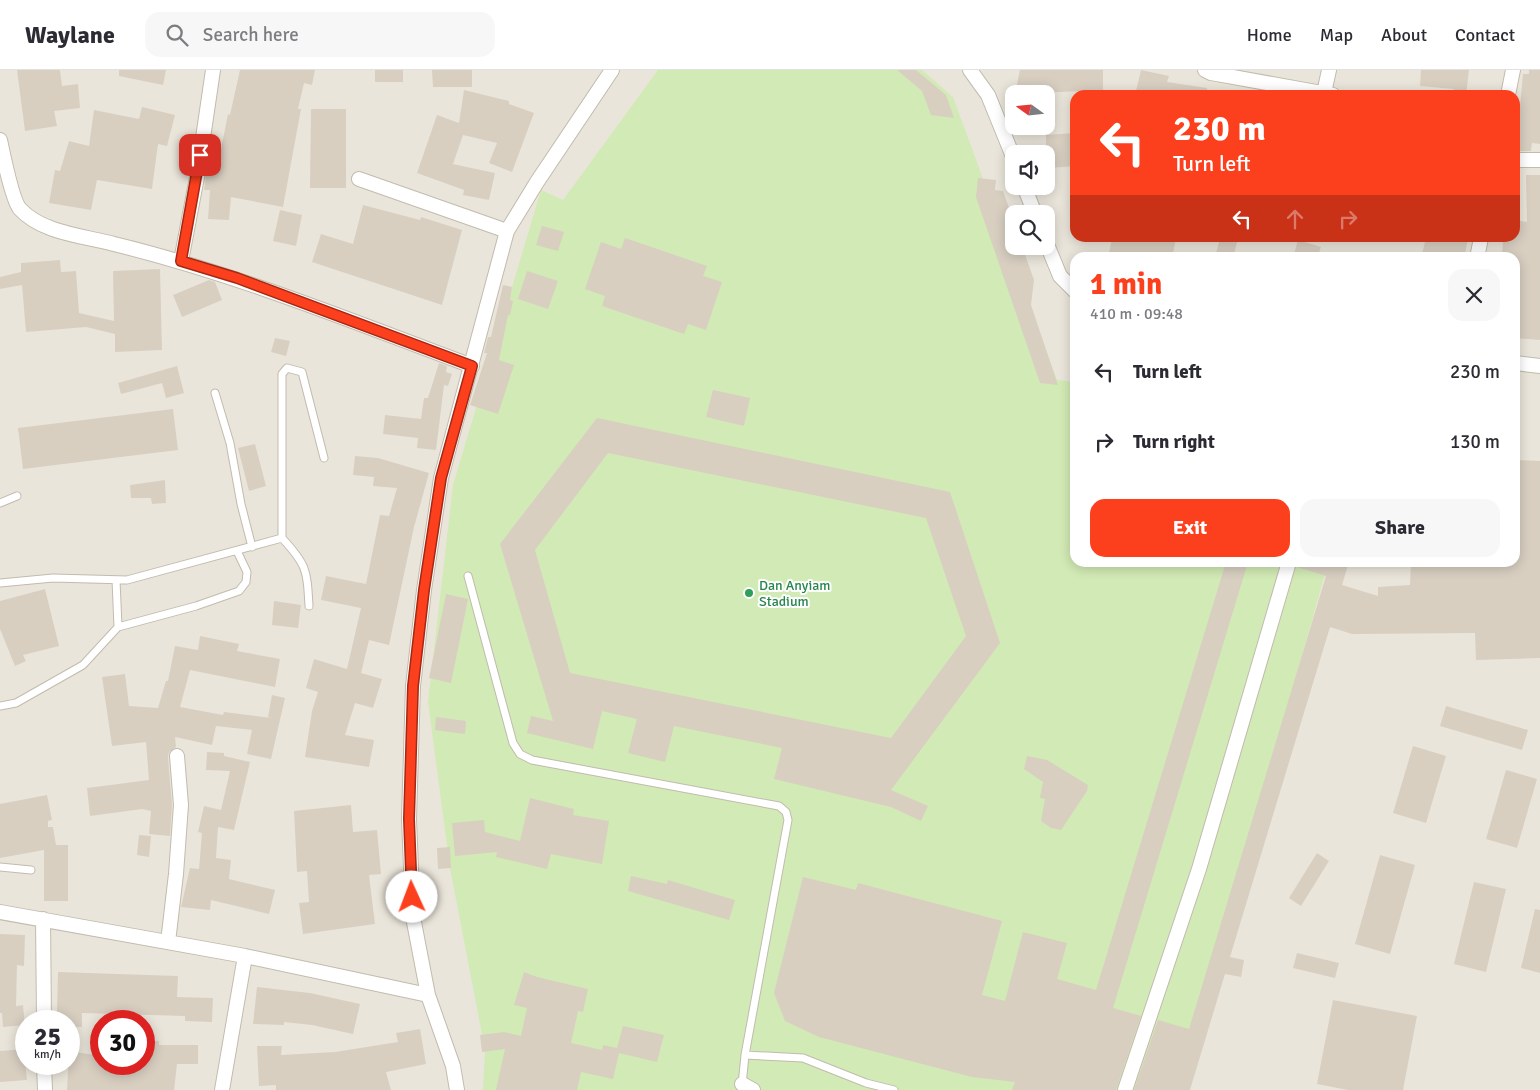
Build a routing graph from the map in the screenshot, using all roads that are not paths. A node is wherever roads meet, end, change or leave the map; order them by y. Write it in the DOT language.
graph roads {
  1 [pos="213,70"];
  2 [pos="612,70"];
  3 [pos="970,70"];
  4 [pos="1205,70"];
  5 [pos="1329,70"];
  6 [pos="1513,70"];
  7 [pos="1306,90"];
  8 [pos="1328,90"];
  9 [pos="1509,90"];
  10 [pos="0,140"];
  11 [pos="1008,145"];
  12 [pos="1520,160"];
  13 [pos="1540,160"];
  14 [pos="359,179"];
  15 [pos="507,231"];
  16 [pos="1051,255"];
  17 [pos="181,261"];
  18 [pos="1070,286"];
  19 [pos="1520,364"];
  20 [pos="472,366"];
  21 [pos="1540,366"];
  22 [pos="215,393"];
  23 [pos="324,458"];
  24 [pos="17,496"];
  25 [pos="0,503"];
  26 [pos="282,538"];
  27 [pos="252,546"];
  28 [pos="237,552"];
  29 [pos="1288,567"];
  30 [pos="468,576"];
  31 [pos="116,580"];
  32 [pos="0,583"];
  33 [pos="309,606"];
  34 [pos="118,627"];
  35 [pos="0,706"];
  36 [pos="177,756"];
  37 [pos="0,867"];
  38 [pos="31,870"];
  39 [pos="0,912"];
  40 [pos="43,919"];
  41 [pos="168,942"];
  42 [pos="245,956"];
  43 [pos="428,995"];
  44 [pos="44,1010"];
  45 [pos="745,1055"];
  46 [pos="44,1075"];
  47 [pos="745,1088"];
  48 [pos="44,1090"];
  49 [pos="222,1090"];
  50 [pos="457,1090"];
  51 [pos="894,1090"];
  52 [pos="1125,1090"];
  1 -- 17 [label="street"];
  2 -- 15 [label="street"];
  3 -- 11 [label="street"];
  4 -- 7 [label="street"];
  5 -- 8 [label="street"];
  6 -- 9 [label="street"];
  10 -- 17 [label="street"];
  12 -- 13 [label="street"];
  14 -- 15 [label="street"];
  15 -- 20 [label="street"];
  16 -- 18 [label="street"];
  17 -- 20 [label="street"];
  19 -- 21 [label="street"];
  20 -- 43 [label="street"];
  22 -- 27 [label="lane"];
  23 -- 26 [label="lane"];
  24 -- 25 [label="lane"];
  26 -- 27 [label="lane"];
  26 -- 33 [label="lane"];
  27 -- 28 [label="lane"];
  28 -- 31 [label="lane"];
  28 -- 34 [label="lane"];
  29 -- 52 [label="street"];
  30 -- 45 [label="lane"];
  31 -- 32 [label="lane"];
  31 -- 34 [label="lane"];
  34 -- 35 [label="lane"];
  36 -- 41 [label="street"];
  37 -- 38 [label="lane"];
  39 -- 40 [label="street"];
  40 -- 41 [label="street"];
  40 -- 44 [label="street"];
  41 -- 42 [label="street"];
  42 -- 43 [label="street"];
  42 -- 49 [label="street"];
  43 -- 50 [label="street"];
  45 -- 47 [label="lane"];
  45 -- 51 [label="lane"];
  46 -- 48 [label="street"];
}
